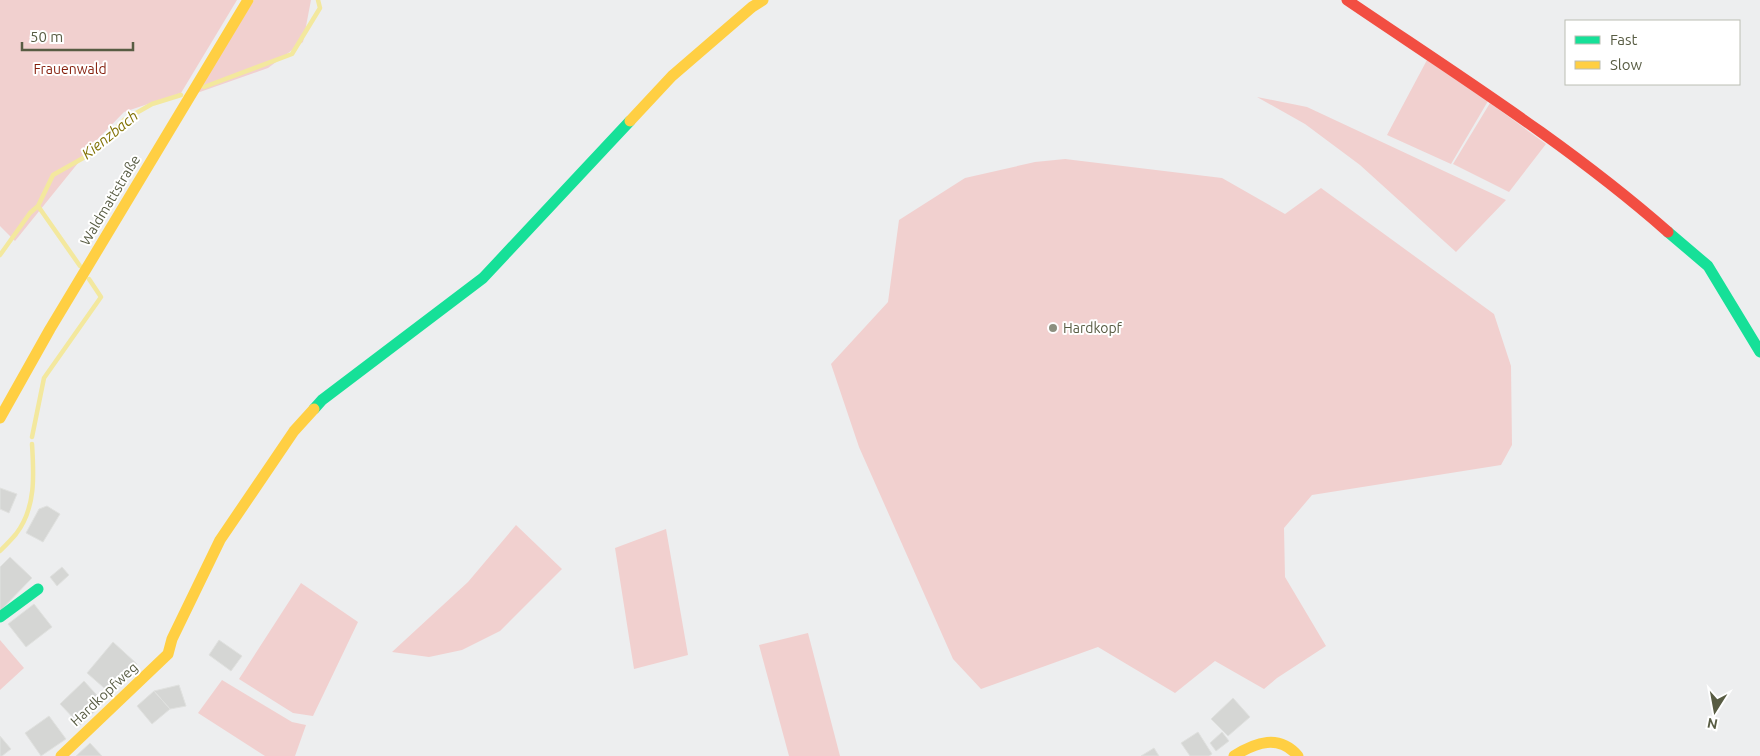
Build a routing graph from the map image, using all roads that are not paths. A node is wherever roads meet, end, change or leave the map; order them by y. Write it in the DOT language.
graph roads {
  1 [pos="248,0"];
  2 [pos="763,0"];
  3 [pos="1347,0"];
  4 [pos="1760,352"];
  5 [pos="0,418"];
  6 [pos="38,589"];
  7 [pos="0,617"];
  8 [pos="61,756"];
  9 [pos="1234,756"];
  10 [pos="1298,756"];
  1 -- 5 [label="street, Waldmattstraße"];
  2 -- 8 [label="street, Hardkopfweg"];
  3 -- 4 [label="street"];
  6 -- 7 [label="street"];
  9 -- 10 [label="street"];
}
